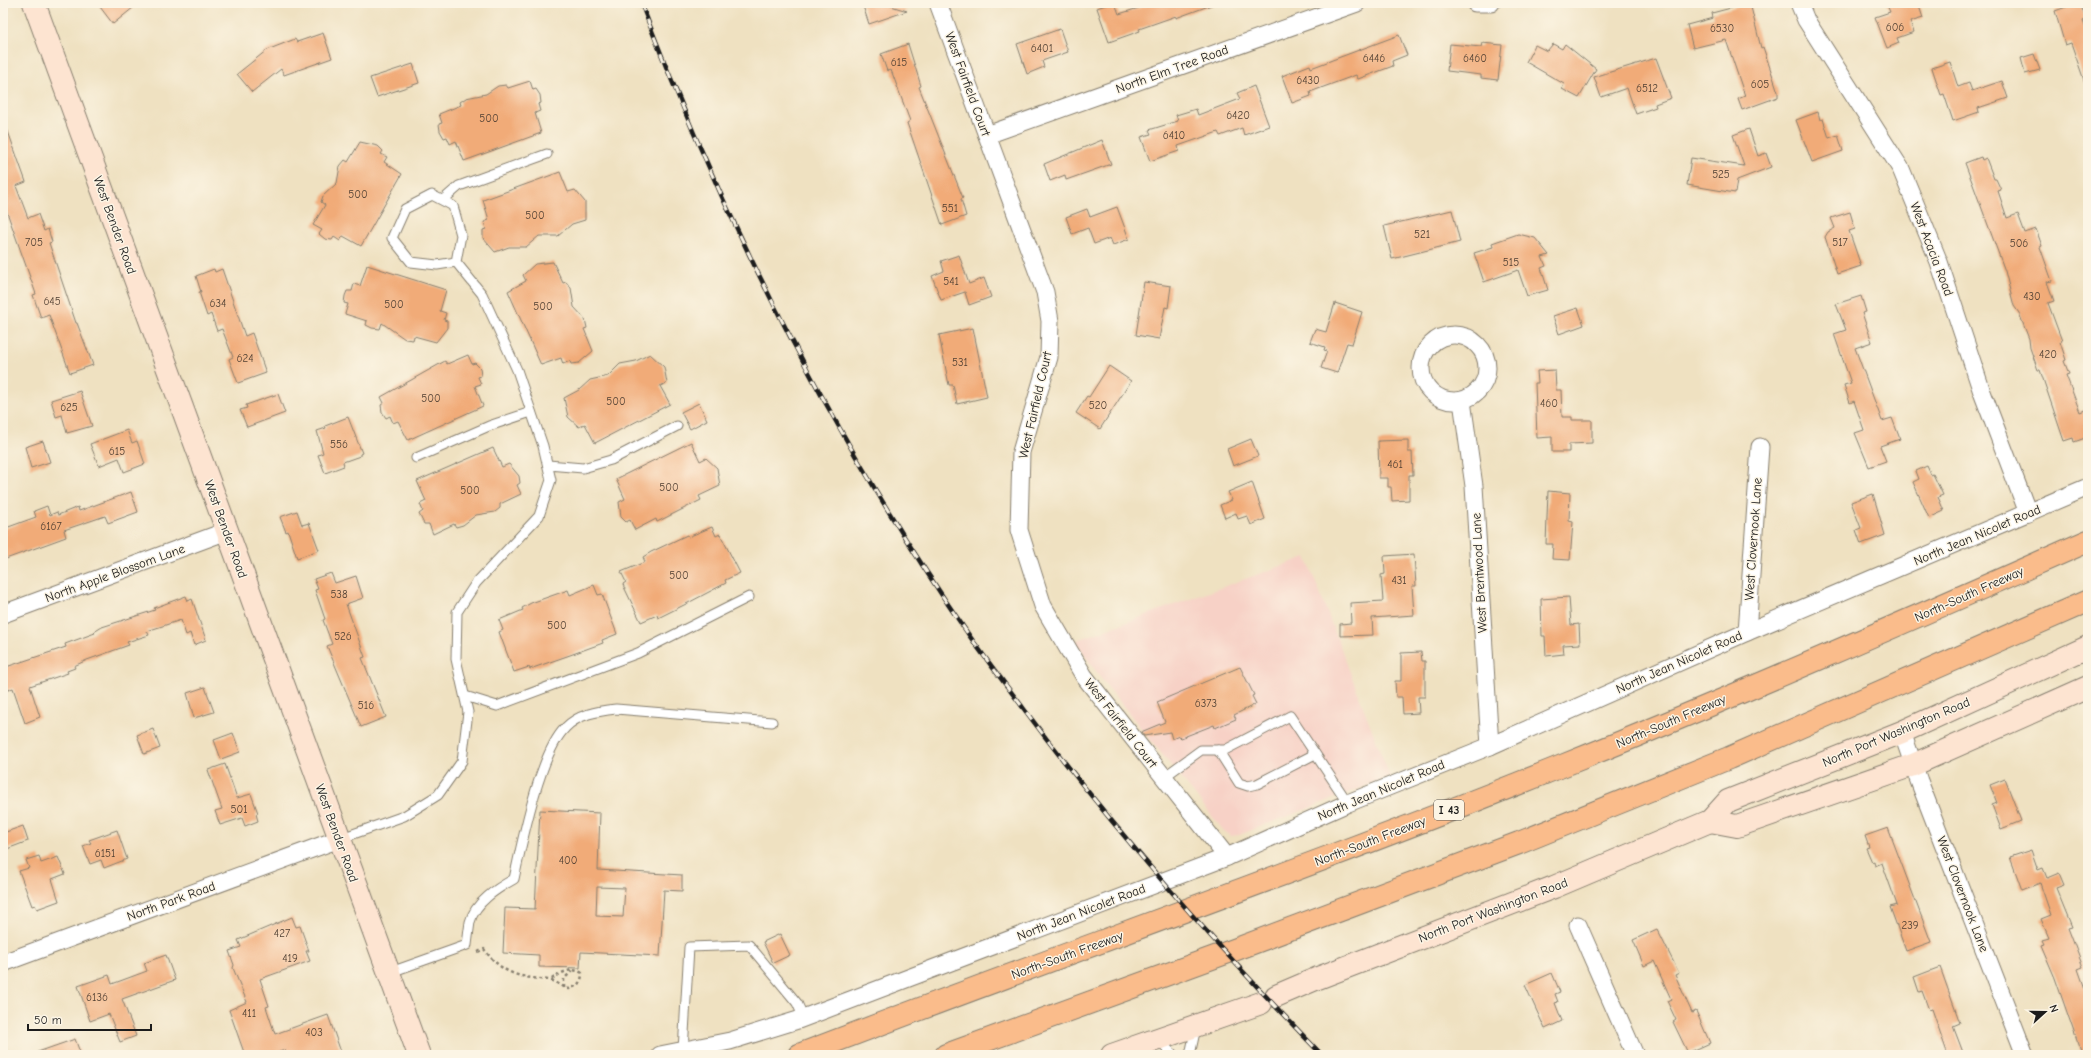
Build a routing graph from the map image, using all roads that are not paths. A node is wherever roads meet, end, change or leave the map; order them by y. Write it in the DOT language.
graph roads {
  1 [pos="34,3"];
  2 [pos="938,3"];
  3 [pos="1357,3"];
  4 [pos="1475,3"];
  5 [pos="1491,3"];
  6 [pos="1798,3"];
  7 [pos="987,135"];
  8 [pos="547,154"];
  9 [pos="443,200"];
  10 [pos="456,262"];
  11 [pos="1462,401"];
  12 [pos="531,412"];
  13 [pos="677,426"];
  14 [pos="1760,447"];
  15 [pos="416,458"];
  16 [pos="548,466"];
  17 [pos="2088,487"];
  18 [pos="2028,513"];
  19 [pos="227,531"];
  20 [pos="2088,542"];
  21 [pos="749,597"];
  22 [pos="2088,601"];
  23 [pos="3,614"];
  24 [pos="1747,632"];
  25 [pos="2088,647"];
  26 [pos="2088,687"];
  27 [pos="464,696"];
  28 [pos="772,722"];
  29 [pos="1902,732"];
  30 [pos="1490,746"];
  31 [pos="1218,750"];
  32 [pos="1315,754"];
  33 [pos="1913,764"];
  34 [pos="1164,777"];
  35 [pos="1348,803"];
  36 [pos="1710,821"];
  37 [pos="339,839"];
  38 [pos="1227,857"];
  39 [pos="1578,925"];
  40 [pos="3,963"];
  41 [pos="388,973"];
  42 [pos="804,1018"];
  43 [pos="1197,1026"];
  44 [pos="1156,1040"];
  45 [pos="683,1051"];
  46 [pos="419,1055"];
  47 [pos="660,1055"];
  48 [pos="799,1055"];
  49 [pos="946,1055"];
  50 [pos="1112,1055"];
  51 [pos="1174,1055"];
  52 [pos="1190,1055"];
  53 [pos="1634,1055"];
  54 [pos="2025,1055"];
  1 -- 19 [label="main road, West Bender Road"];
  2 -- 7 [label="street, West Fairfield Court"];
  3 -- 7 [label="street, North Elm Tree Road"];
  4 -- 5 [label="street"];
  6 -- 18 [label="street, West Acacia Road"];
  7 -- 34 [label="street, West Fairfield Court"];
  8 -- 9 [label="lane"];
  9 -- 10 [label="lane"];
  9 -- 10 [label="lane"];
  10 -- 12 [label="lane"];
  11 -- 30 [label="street, West Brentwood Lane"];
  12 -- 15 [label="lane"];
  12 -- 16 [label="lane"];
  13 -- 16 [label="lane"];
  14 -- 24 [label="street, West Clovernook Lane"];
  16 -- 27 [label="lane"];
  17 -- 18 [label="street, North Jean Nicolet Road"];
  18 -- 24 [label="street, North Jean Nicolet Road"];
  19 -- 23 [label="street, North Apple Blossom Lane"];
  19 -- 37 [label="main road, West Bender Road"];
  20 -- 48 [label="highway, North-South Freeway / I 43"];
  21 -- 27 [label="lane"];
  22 -- 49 [label="highway"];
  24 -- 30 [label="street, North Jean Nicolet Road"];
  25 -- 29 [label="main road, North Port Washington Road"];
  26 -- 33 [label="main road"];
  27 -- 37 [label="lane"];
  28 -- 41 [label="lane"];
  29 -- 33 [label="street, West Clovernook Lane"];
  29 -- 36 [label="main road, North Port Washington Road"];
  30 -- 35 [label="street, North Jean Nicolet Road"];
  31 -- 32 [label="lane"];
  31 -- 32 [label="lane"];
  31 -- 34 [label="lane"];
  32 -- 35 [label="lane"];
  33 -- 36 [label="main road"];
  33 -- 54 [label="street, West Clovernook Lane"];
  34 -- 38 [label="street, West Fairfield Court"];
  35 -- 38 [label="street, North Jean Nicolet Road"];
  36 -- 43 [label="main road, North Port Washington Road"];
  37 -- 40 [label="street, North Park Road"];
  37 -- 41 [label="main road, West Bender Road"];
  38 -- 42 [label="street, North Jean Nicolet Road"];
  39 -- 53 [label="street"];
  41 -- 46 [label="main road, West Bender Road"];
  42 -- 45 [label="street, North Jean Nicolet Road"];
  42 -- 45 [label="lane"];
  43 -- 44 [label="main road, North Port Washington Road"];
  43 -- 52 [label="lane"];
  44 -- 50 [label="main road, North Port Washington Road"];
  44 -- 51 [label="lane"];
  45 -- 47 [label="street, North Jean Nicolet Road"];
}
